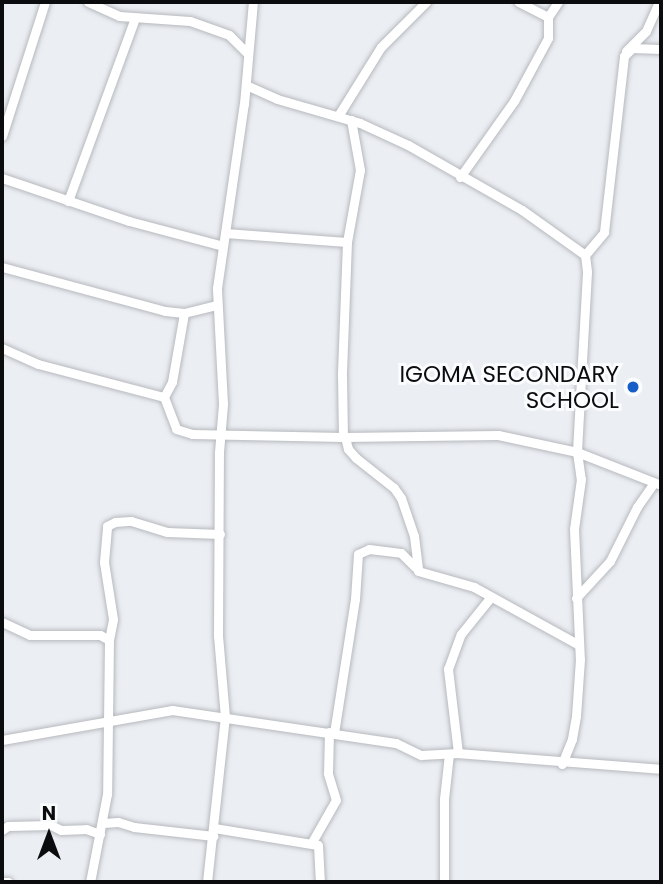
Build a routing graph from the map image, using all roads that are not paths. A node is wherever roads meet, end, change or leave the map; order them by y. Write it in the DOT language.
graph roads {
  1 [pos="46,2"];
  2 [pos="88,2"];
  3 [pos="253,2"];
  4 [pos="519,2"];
  5 [pos="558,2"];
  6 [pos="659,2"];
  7 [pos="421,3"];
  8 [pos="135,18"];
  9 [pos="548,18"];
  10 [pos="661,49"];
  11 [pos="626,51"];
  12 [pos="247,53"];
  13 [pos="246,85"];
  14 [pos="338,116"];
  15 [pos="351,120"];
  16 [pos="2,136"];
  17 [pos="460,177"];
  18 [pos="2,178"];
  19 [pos="68,201"];
  20 [pos="225,233"];
  21 [pos="346,242"];
  22 [pos="222,246"];
  23 [pos="585,255"];
  24 [pos="2,267"];
  25 [pos="217,305"];
  26 [pos="184,313"];
  27 [pos="2,348"];
  28 [pos="164,397"];
  29 [pos="222,436"];
  30 [pos="344,437"];
  31 [pos="577,452"];
  32 [pos="658,484"];
  33 [pos="220,534"];
  34 [pos="416,569"];
  35 [pos="490,598"];
  36 [pos="576,598"];
  37 [pos="2,622"];
  38 [pos="109,640"];
  39 [pos="579,645"];
  40 [pos="110,704"];
  41 [pos="131,716"];
  42 [pos="225,717"];
  43 [pos="108,720"];
  44 [pos="331,732"];
  45 [pos="2,740"];
  46 [pos="454,754"];
  47 [pos="562,764"];
  48 [pos="661,769"];
  49 [pos="103,823"];
  50 [pos="2,830"];
  51 [pos="214,832"];
  52 [pos="100,834"];
  53 [pos="312,842"];
  54 [pos="2,882"];
  55 [pos="8,882"];
  56 [pos="90,882"];
  57 [pos="207,882"];
  58 [pos="320,882"];
  59 [pos="444,882"];
  1 -- 16 [label="street"];
  2 -- 8 [label="street"];
  3 -- 12 [label="street"];
  4 -- 9 [label="street"];
  5 -- 9 [label="street"];
  6 -- 11 [label="street"];
  7 -- 14 [label="street"];
  8 -- 12 [label="street"];
  8 -- 19 [label="street"];
  9 -- 17 [label="street"];
  10 -- 11 [label="street"];
  11 -- 23 [label="street"];
  12 -- 13 [label="street"];
  13 -- 14 [label="street"];
  13 -- 20 [label="street"];
  14 -- 15 [label="street"];
  15 -- 17 [label="street"];
  15 -- 21 [label="street"];
  17 -- 23 [label="street"];
  18 -- 19 [label="street"];
  19 -- 22 [label="street"];
  20 -- 21 [label="street"];
  20 -- 22 [label="street"];
  21 -- 30 [label="street"];
  22 -- 25 [label="street"];
  23 -- 31 [label="street"];
  24 -- 26 [label="street"];
  25 -- 26 [label="street"];
  25 -- 29 [label="street"];
  26 -- 28 [label="street"];
  27 -- 28 [label="street"];
  28 -- 29 [label="street"];
  29 -- 30 [label="street"];
  29 -- 33 [label="street"];
  30 -- 31 [label="street"];
  30 -- 34 [label="street"];
  31 -- 32 [label="street"];
  31 -- 36 [label="street"];
  32 -- 36 [label="street"];
  33 -- 38 [label="street"];
  33 -- 42 [label="street"];
  34 -- 35 [label="street"];
  34 -- 44 [label="street"];
  35 -- 39 [label="street"];
  35 -- 46 [label="street"];
  36 -- 39 [label="street"];
  37 -- 38 [label="street"];
  38 -- 40 [label="street"];
  39 -- 47 [label="street"];
  40 -- 41 [label="street"];
  40 -- 43 [label="street"];
  41 -- 42 [label="street"];
  41 -- 43 [label="street"];
  42 -- 44 [label="street"];
  42 -- 51 [label="street"];
  43 -- 45 [label="street"];
  43 -- 49 [label="street"];
  44 -- 46 [label="street"];
  44 -- 53 [label="street"];
  46 -- 47 [label="street"];
  46 -- 59 [label="street"];
  47 -- 48 [label="street"];
  49 -- 51 [label="street"];
  49 -- 52 [label="street"];
  50 -- 52 [label="street"];
  51 -- 53 [label="street"];
  51 -- 57 [label="street"];
  52 -- 56 [label="street"];
  53 -- 58 [label="street"];
  54 -- 55 [label="street"];
}
